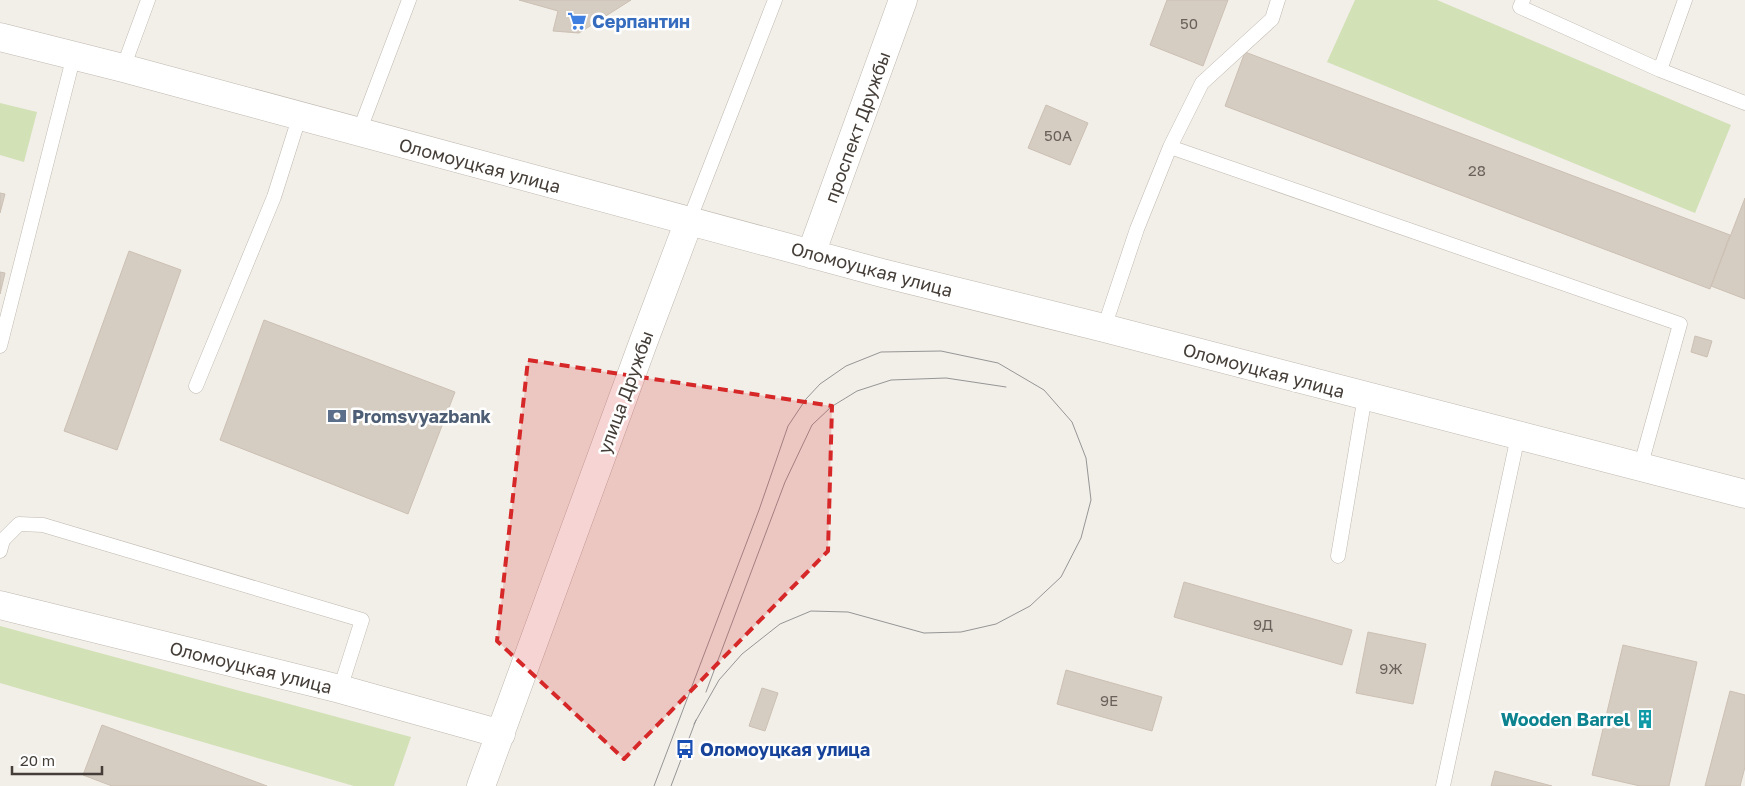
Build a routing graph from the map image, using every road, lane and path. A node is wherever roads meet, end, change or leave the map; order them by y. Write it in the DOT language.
graph roads {
  1 [pos="148,0"];
  2 [pos="409,0"];
  3 [pos="775,0"];
  4 [pos="903,0"];
  5 [pos="1278,0"];
  6 [pos="1523,0"];
  7 [pos="1685,0"];
  8 [pos="0,37"];
  9 [pos="74,56"];
  10 [pos="123,68"];
  11 [pos="1660,70"];
  12 [pos="1745,103"];
  13 [pos="300,116"];
  14 [pos="360,132"];
  15 [pos="1170,148"];
  16 [pos="689,221"];
  17 [pos="811,254"];
  18 [pos="1104,328"];
  19 [pos="0,346"];
  20 [pos="196,386"];
  21 [pos="1365,396"];
  22 [pos="1518,436"];
  23 [pos="1640,468"];
  24 [pos="1745,494"];
  25 [pos="0,551"];
  26 [pos="1338,556"];
  27 [pos="0,605"];
  28 [pos="340,689"];
  29 [pos="501,734"];
  30 [pos="481,786"];
  31 [pos="1443,786"];
  1 -- 10 [label="lane"];
  2 -- 14 [label="lane"];
  3 -- 16 [label="lane, улица Дружбы"];
  4 -- 17 [label="street, проспект Дружбы"];
  5 -- 15 [label="lane"];
  6 -- 11 [label="lane"];
  7 -- 11 [label="lane"];
  8 -- 9 [label="street, Оломоуцкая улица"];
  9 -- 10 [label="street, Оломоуцкая улица"];
  9 -- 19 [label="lane"];
  10 -- 13 [label="street, Оломоуцкая улица"];
  11 -- 12 [label="lane"];
  13 -- 14 [label="street, Оломоуцкая улица"];
  13 -- 20 [label="lane"];
  14 -- 16 [label="street, Оломоуцкая улица"];
  15 -- 18 [label="lane"];
  15 -- 23 [label="lane"];
  16 -- 17 [label="street, Оломоуцкая улица"];
  16 -- 29 [label="street, улица Дружбы"];
  17 -- 18 [label="street, Оломоуцкая улица"];
  18 -- 21 [label="street, Оломоуцкая улица"];
  21 -- 22 [label="street, Оломоуцкая улица"];
  21 -- 26 [label="lane"];
  22 -- 23 [label="street, Оломоуцкая улица"];
  22 -- 31 [label="lane"];
  23 -- 24 [label="street, Оломоуцкая улица"];
  25 -- 28 [label="lane"];
  27 -- 28 [label="street, Оломоуцкая улица"];
  28 -- 29 [label="street, Оломоуцкая улица"];
  29 -- 30 [label="street, улица Дружбы"];
}
